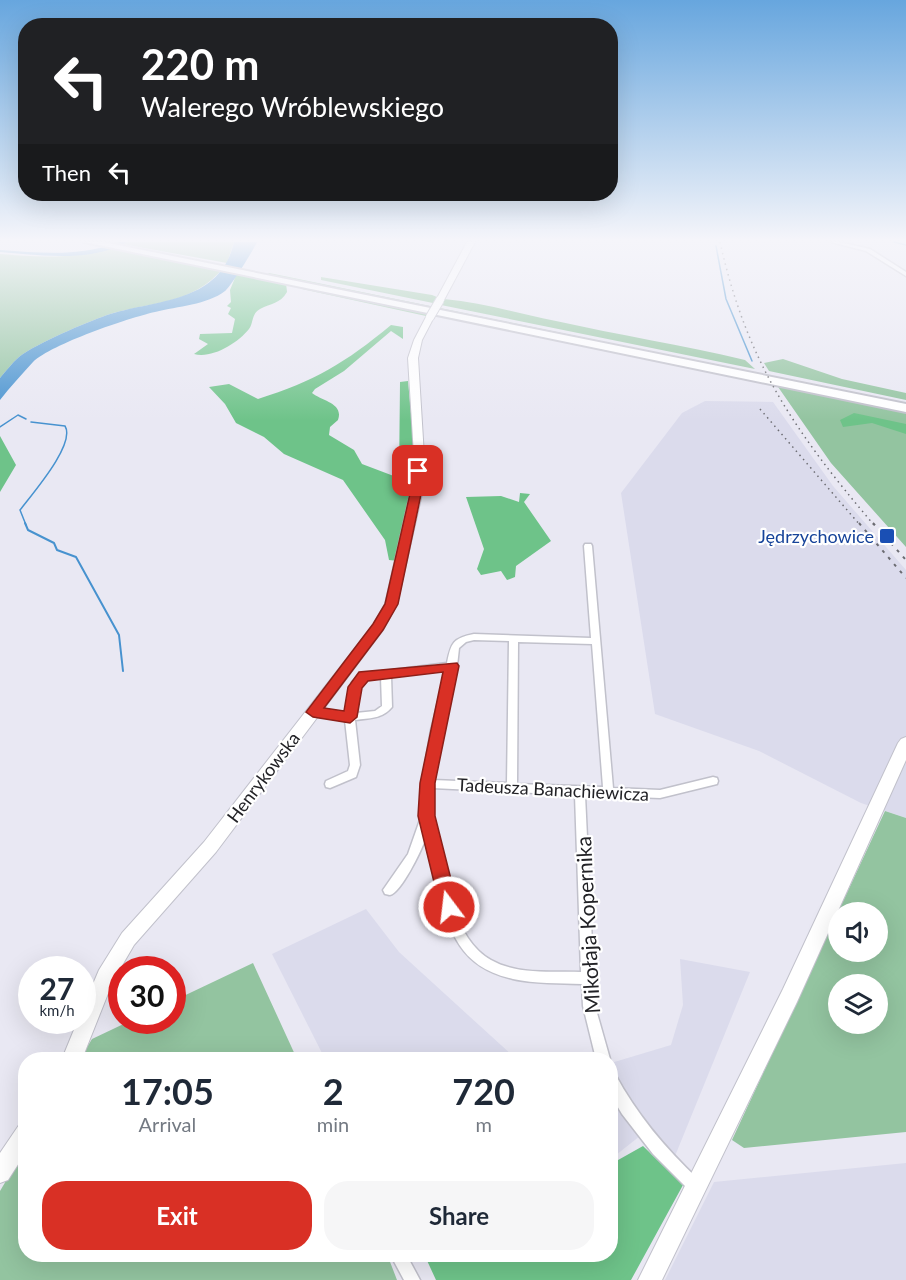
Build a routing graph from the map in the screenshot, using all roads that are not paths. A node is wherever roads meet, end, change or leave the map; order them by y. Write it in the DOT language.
graph roads {
  1 [pos="400,302"];
  2 [pos="406,302"];
  3 [pos="439,302"];
  4 [pos="906,402"];
  5 [pos="906,408"];
  6 [pos="588,546"];
  7 [pos="514,638"];
  8 [pos="595,641"];
  9 [pos="452,666"];
  10 [pos="386,675"];
  11 [pos="313,712"];
  12 [pos="350,717"];
  13 [pos="906,743"];
  14 [pos="713,781"];
  15 [pos="428,783"];
  16 [pos="330,784"];
  17 [pos="512,786"];
  18 [pos="580,790"];
  19 [pos="608,790"];
  20 [pos="426,816"];
  21 [pos="389,890"];
  22 [pos="587,978"];
  23 [pos="75,1052"];
  24 [pos="601,1052"];
  25 [pos="618,1092"];
  26 [pos="18,1144"];
  27 [pos="0,1172"];
  28 [pos="694,1185"];
  29 [pos="402,1262"];
  30 [pos="412,1280"];
  31 [pos="650,1280"];
  1 -- 5 [label="highway"];
  2 -- 4 [label="highway"];
  3 -- 11 [label="main road, Henrykowska, bridge"];
  6 -- 8 [label="street"];
  7 -- 8 [label="street"];
  7 -- 9 [label="street"];
  7 -- 17 [label="street"];
  8 -- 19 [label="street"];
  9 -- 10 [label="street"];
  9 -- 15 [label="street"];
  10 -- 12 [label="street"];
  10 -- 12 [label="street"];
  11 -- 12 [label="street"];
  11 -- 23 [label="main road, Henrykowska"];
  12 -- 16 [label="street"];
  13 -- 28 [label="main road"];
  14 -- 19 [label="street, Tadeusza Banachiewicza"];
  15 -- 17 [label="street, Tadeusza Banachiewicza"];
  15 -- 20 [label="street"];
  17 -- 18 [label="street, Tadeusza Banachiewicza"];
  18 -- 19 [label="street, Tadeusza Banachiewicza"];
  18 -- 22 [label="street, Mikołaja Kopernika"];
  20 -- 21 [label="street"];
  20 -- 22 [label="street"];
  22 -- 24 [label="street, Mikołaja Kopernika"];
  25 -- 28 [label="street"];
  26 -- 27 [label="main road"];
  28 -- 31 [label="main road"];
  29 -- 30 [label="street"];
}
